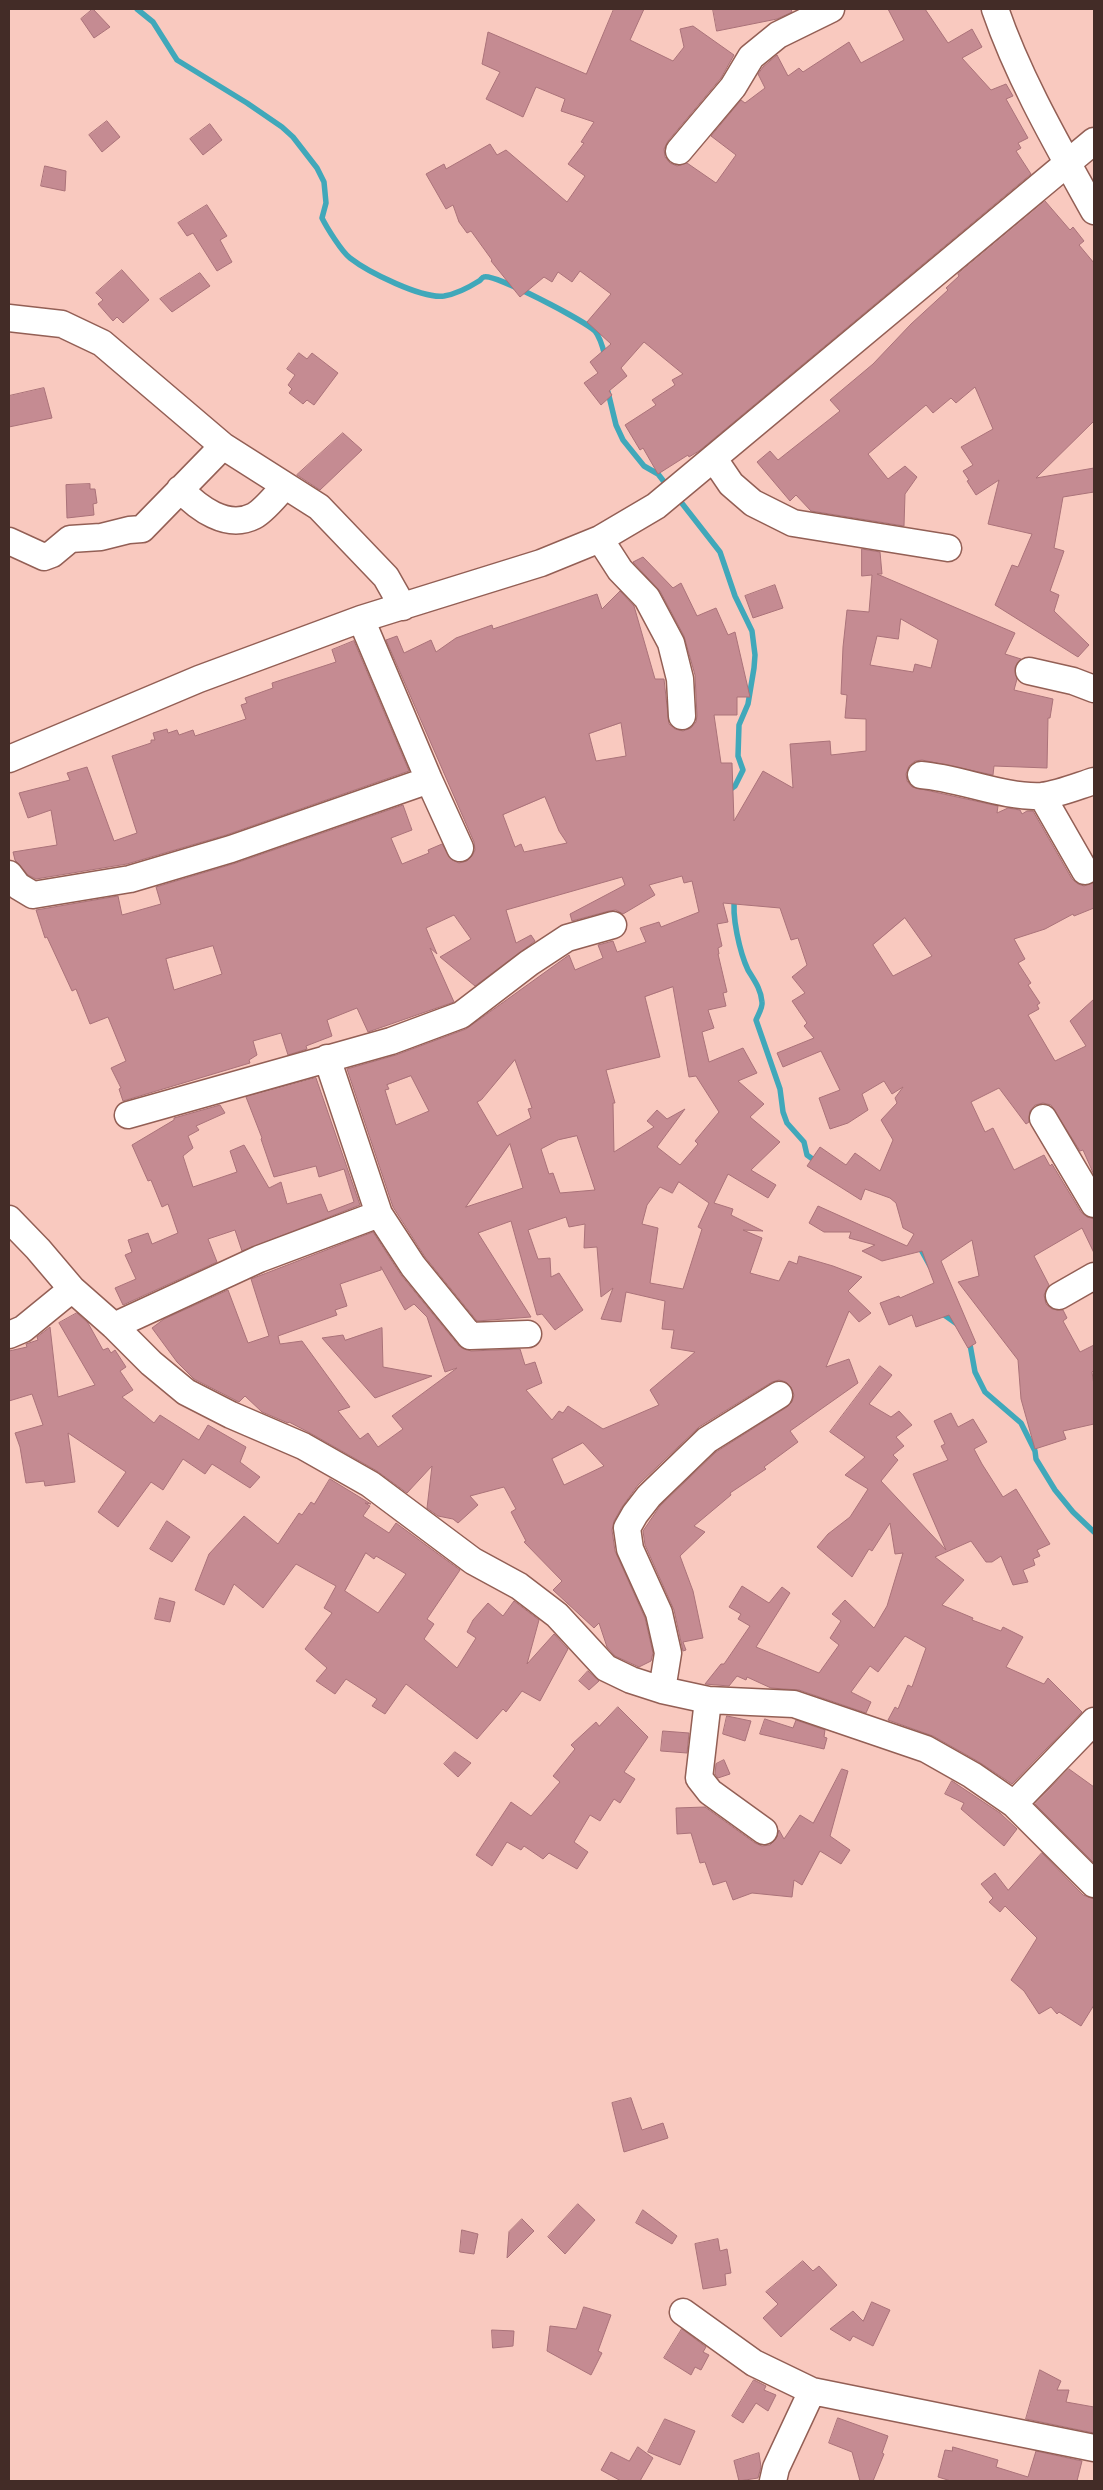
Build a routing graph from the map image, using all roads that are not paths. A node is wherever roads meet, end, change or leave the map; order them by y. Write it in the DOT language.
graph roads {
  1 [pos="831,9"];
  2 [pos="995,9"];
  3 [pos="1094,141"];
  4 [pos="679,151"];
  5 [pos="1068,164"];
  6 [pos="1094,211"];
  7 [pos="9,318"];
  8 [pos="223,446"];
  9 [pos="714,459"];
  10 [pos="285,486"];
  11 [pos="180,489"];
  12 [pos="600,539"];
  13 [pos="9,541"];
  14 [pos="948,548"];
  15 [pos="403,608"];
  16 [pos="361,620"];
  17 [pos="1028,671"];
  18 [pos="1094,689"];
  19 [pos="682,716"];
  20 [pos="9,759"];
  21 [pos="921,774"];
  22 [pos="428,780"];
  23 [pos="1094,781"];
  24 [pos="1042,796"];
  25 [pos="460,848"];
  26 [pos="1085,870"];
  27 [pos="9,874"];
  28 [pos="613,925"];
  29 [pos="327,1058"];
  30 [pos="128,1115"];
  31 [pos="1043,1118"];
  32 [pos="1094,1204"];
  33 [pos="379,1214"];
  34 [pos="9,1219"];
  35 [pos="1094,1276"];
  36 [pos="72,1289"];
  37 [pos="1059,1296"];
  38 [pos="114,1326"];
  39 [pos="528,1334"];
  40 [pos="9,1335"];
  41 [pos="779,1395"];
  42 [pos="662,1690"];
  43 [pos="708,1700"];
  44 [pos="1094,1721"];
  45 [pos="1014,1804"];
  46 [pos="764,1831"];
  47 [pos="1094,1884"];
  48 [pos="683,2312"];
  49 [pos="812,2391"];
  50 [pos="1094,2448"];
  51 [pos="773,2481"];
  1 -- 4 [label="street"];
  2 -- 5 [label="street"];
  3 -- 5 [label="street"];
  5 -- 6 [label="street"];
  5 -- 9 [label="street"];
  7 -- 8 [label="street"];
  8 -- 10 [label="street"];
  8 -- 11 [label="street"];
  9 -- 12 [label="street"];
  9 -- 14 [label="street"];
  10 -- 11 [label="street"];
  10 -- 15 [label="street"];
  11 -- 13 [label="street"];
  12 -- 15 [label="street"];
  12 -- 19 [label="street"];
  15 -- 16 [label="street"];
  16 -- 20 [label="street"];
  16 -- 22 [label="street"];
  17 -- 18 [label="street"];
  21 -- 24 [label="street"];
  22 -- 25 [label="street"];
  22 -- 27 [label="street"];
  23 -- 24 [label="street"];
  24 -- 26 [label="street"];
  28 -- 29 [label="street"];
  29 -- 30 [label="street"];
  29 -- 33 [label="street"];
  31 -- 32 [label="street"];
  33 -- 38 [label="street"];
  33 -- 39 [label="street"];
  34 -- 36 [label="street"];
  35 -- 37 [label="street"];
  36 -- 38 [label="street"];
  36 -- 40 [label="street"];
  38 -- 42 [label="street"];
  41 -- 42 [label="street"];
  42 -- 43 [label="street"];
  43 -- 45 [label="street"];
  43 -- 46 [label="street"];
  44 -- 45 [label="street"];
  45 -- 47 [label="street"];
  48 -- 49 [label="street"];
  49 -- 50 [label="street"];
  49 -- 51 [label="street"];
}
